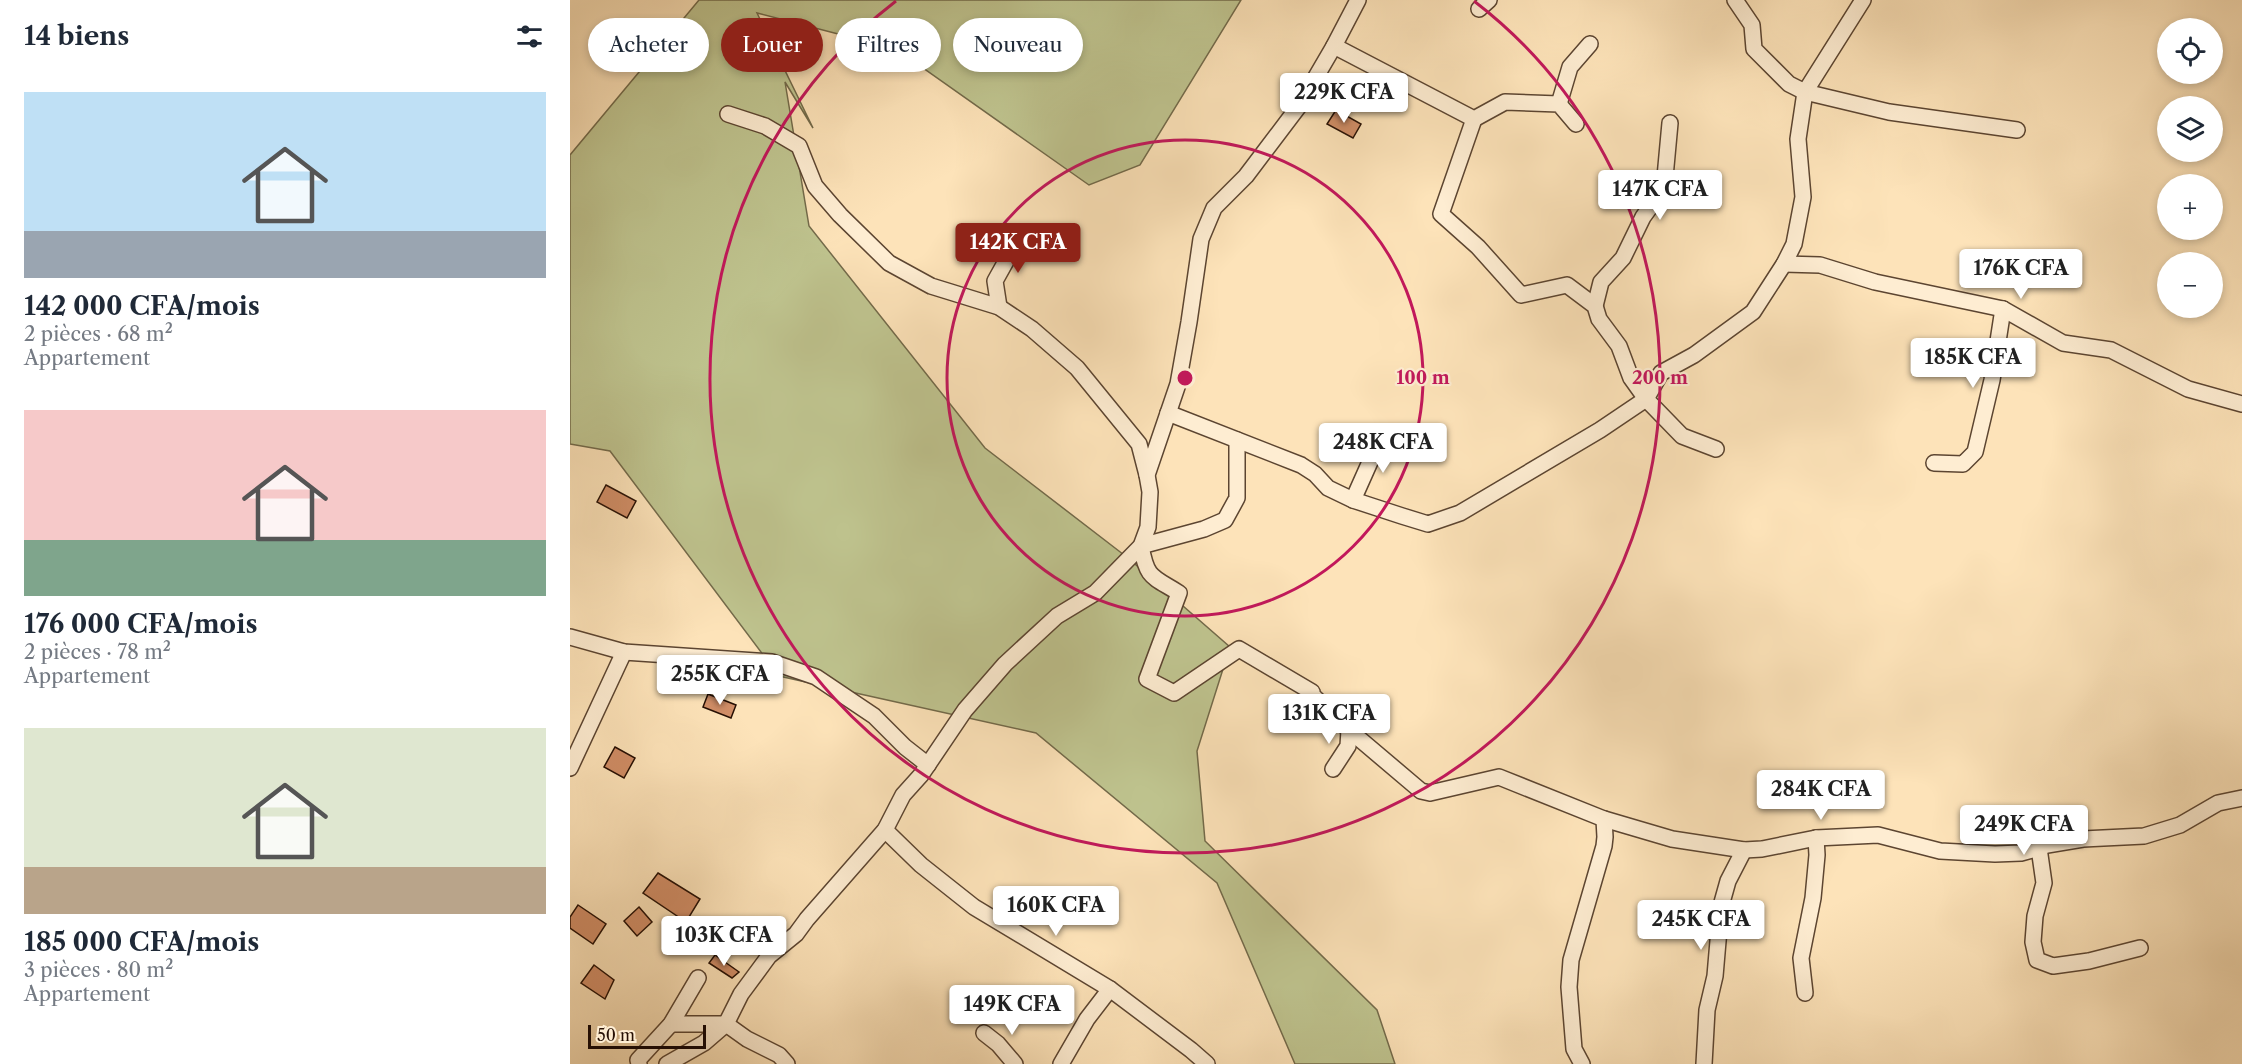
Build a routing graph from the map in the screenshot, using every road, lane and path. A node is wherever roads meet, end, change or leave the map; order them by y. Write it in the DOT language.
graph roads {
  1 [pos="1358,0"];
  2 [pos="1735,0"];
  3 [pos="1863,0"];
  4 [pos="1590,44"];
  5 [pos="1335,46"];
  6 [pos="1804,92"];
  7 [pos="1559,104"];
  8 [pos="728,114"];
  9 [pos="1474,119"];
  10 [pos="1670,123"];
  11 [pos="1576,124"];
  12 [pos="2017,130"];
  13 [pos="1020,237"];
  14 [pos="1784,264"];
  15 [pos="1595,306"];
  16 [pos="999,307"];
  17 [pos="2003,309"];
  18 [pos="1646,399"];
  19 [pos="2242,404"];
  20 [pos="1168,413"];
  21 [pos="1382,435"];
  22 [pos="1237,440"];
  23 [pos="1716,448"];
  24 [pos="1934,463"];
  25 [pos="1147,475"];
  26 [pos="1353,500"];
  27 [pos="1141,546"];
  28 [pos="570,637"];
  29 [pos="624,652"];
  30 [pos="1349,730"];
  31 [pos="928,765"];
  32 [pos="570,768"];
  33 [pos="1333,769"];
  34 [pos="2242,798"];
  35 [pos="1604,819"];
  36 [pos="885,830"];
  37 [pos="1816,838"];
  38 [pos="2039,849"];
  39 [pos="1744,850"];
  40 [pos="2140,948"];
  41 [pos="698,978"];
  42 [pos="1110,989"];
  43 [pos="1805,993"];
  44 [pos="671,1024"];
  45 [pos="726,1024"];
  46 [pos="984,1033"];
  47 [pos="639,1064"];
  48 [pos="667,1064"];
  49 [pos="787,1064"];
  50 [pos="1015,1064"];
  51 [pos="1061,1064"];
  52 [pos="1207,1064"];
  53 [pos="1582,1064"];
  54 [pos="1704,1064"];
  1 -- 5 [label="street"];
  2 -- 6 [label="street"];
  3 -- 6 [label="street"];
  4 -- 7 [label="street"];
  5 -- 9 [label="street"];
  5 -- 20 [label="street"];
  6 -- 12 [label="street"];
  6 -- 14 [label="street"];
  7 -- 9 [label="street"];
  7 -- 11 [label="street"];
  8 -- 16 [label="street"];
  9 -- 15 [label="street"];
  10 -- 15 [label="street"];
  13 -- 16 [label="street"];
  14 -- 17 [label="street"];
  14 -- 18 [label="street"];
  15 -- 18 [label="street"];
  16 -- 25 [label="street"];
  17 -- 19 [label="street"];
  17 -- 24 [label="street"];
  18 -- 23 [label="street"];
  18 -- 26 [label="street"];
  20 -- 22 [label="street"];
  20 -- 25 [label="street"];
  21 -- 26 [label="street"];
  22 -- 26 [label="street"];
  22 -- 27 [label="street"];
  25 -- 27 [label="street"];
  27 -- 30 [label="street"];
  27 -- 31 [label="street"];
  28 -- 29 [label="street"];
  29 -- 31 [label="street"];
  29 -- 32 [label="street"];
  30 -- 33 [label="street"];
  30 -- 35 [label="street"];
  31 -- 36 [label="street"];
  34 -- 38 [label="street"];
  35 -- 39 [label="street"];
  35 -- 53 [label="street"];
  36 -- 42 [label="street"];
  36 -- 45 [label="street"];
  37 -- 38 [label="street"];
  37 -- 39 [label="street"];
  37 -- 43 [label="street"];
  38 -- 40 [label="street"];
  39 -- 54 [label="street"];
  41 -- 44 [label="street"];
  42 -- 51 [label="street"];
  42 -- 52 [label="street"];
  44 -- 45 [label="street"];
  44 -- 47 [label="street"];
  45 -- 48 [label="street"];
  45 -- 49 [label="street"];
  46 -- 50 [label="street"];
}
